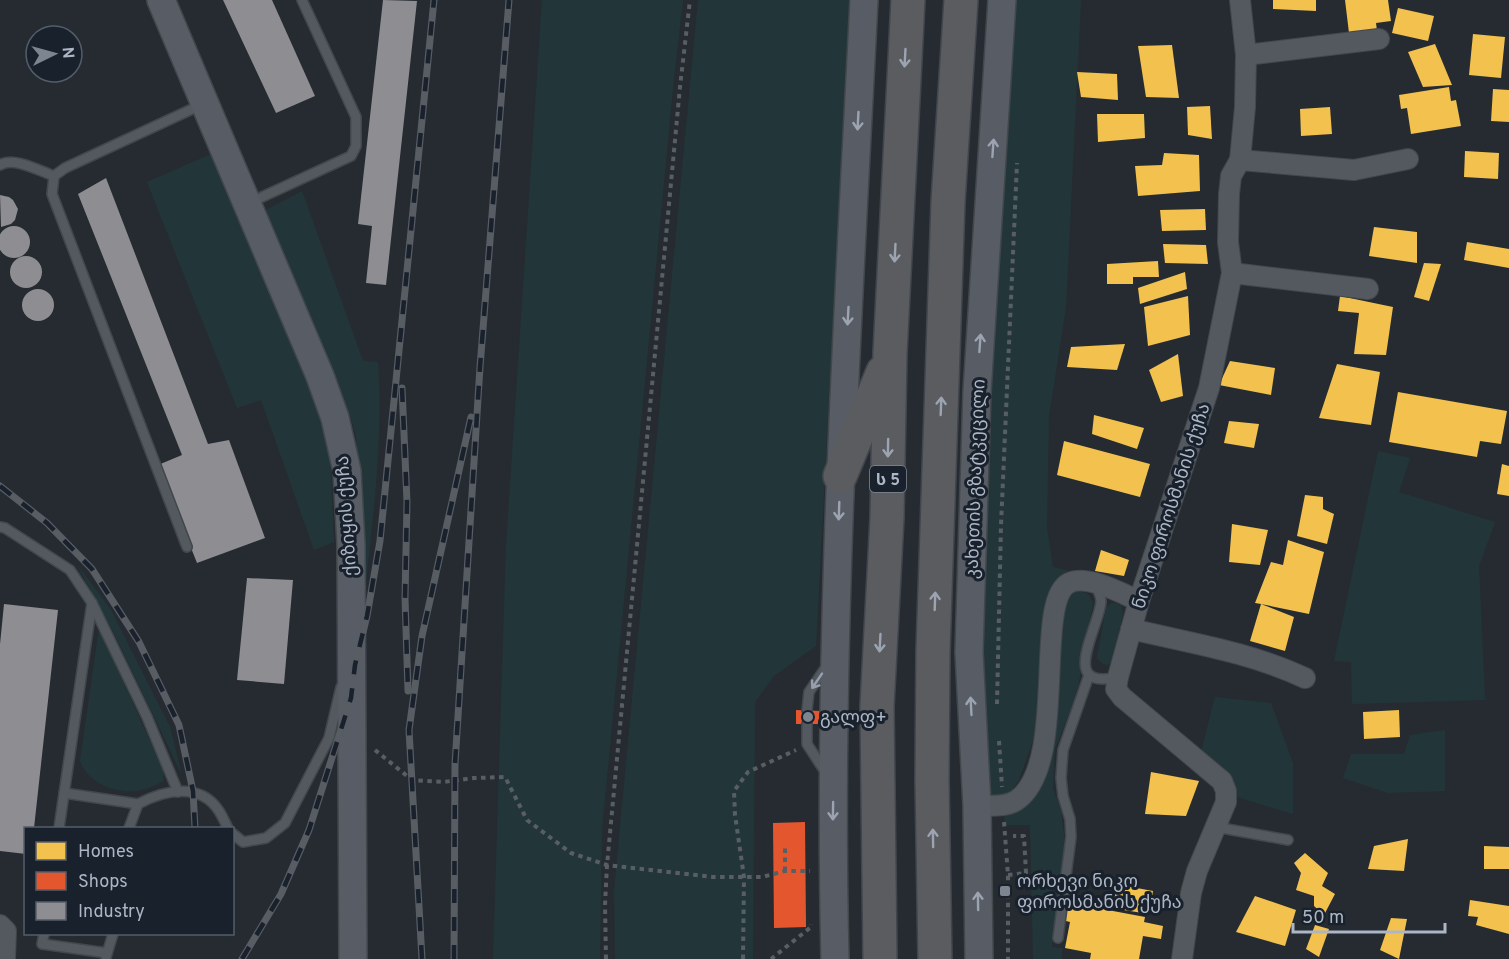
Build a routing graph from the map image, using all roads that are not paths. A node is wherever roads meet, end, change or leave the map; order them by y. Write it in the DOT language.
graph roads {
  1 [pos="161,0"];
  2 [pos="302,0"];
  3 [pos="864,0"];
  4 [pos="908,0"];
  5 [pos="961,0"];
  6 [pos="1002,0"];
  7 [pos="1240,0"];
  8 [pos="1379,39"];
  9 [pos="1246,55"];
  10 [pos="206,103"];
  11 [pos="1408,159"];
  12 [pos="1240,160"];
  13 [pos="0,165"];
  14 [pos="54,177"];
  15 [pos="248,204"];
  16 [pos="1232,273"];
  17 [pos="1368,289"];
  18 [pos="890,353"];
  19 [pos="840,476"];
  20 [pos="0,527"];
  21 [pos="187,547"];
  22 [pos="1093,583"];
  23 [pos="1139,601"];
  24 [pos="92,603"];
  25 [pos="1131,629"];
  26 [pos="351,644"];
  27 [pos="835,655"];
  28 [pos="1089,675"];
  29 [pos="1118,677"];
  30 [pos="1305,678"];
  31 [pos="807,710"];
  32 [pos="807,724"];
  33 [pos="833,782"];
  34 [pos="178,792"];
  35 [pos="64,793"];
  36 [pos="138,804"];
  37 [pos="990,805"];
  38 [pos="1216,826"];
  39 [pos="59,827"];
  40 [pos="129,827"];
  41 [pos="228,827"];
  42 [pos="234,834"];
  43 [pos="1288,840"];
  44 [pos="0,925"];
  45 [pos="44,935"];
  46 [pos="112,935"];
  47 [pos="1058,938"];
  48 [pos="106,956"];
  49 [pos="5,959"];
  50 [pos="353,959"];
  51 [pos="835,959"];
  52 [pos="880,959"];
  53 [pos="935,959"];
  54 [pos="980,959"];
  55 [pos="1182,959"];
  1 -- 10 [label="street, ქიზიყის ქუჩა"];
  2 -- 15 [label="lane"];
  3 -- 19 [label="street, one-way"];
  4 -- 18 [label="highway, ს 5, one-way"];
  53 -- 5 [label="highway, კახეთის გზატკეცილი, one-way"];
  37 -- 6 [label="street, კახეთის გზატკეცილი, one-way"];
  7 -- 9 [label="street, ნიკო ფიროსმანის ქუჩა"];
  8 -- 9 [label="street"];
  9 -- 12 [label="street, ნიკო ფიროსმანის ქუჩა"];
  10 -- 14 [label="lane"];
  10 -- 15 [label="street, ქიზიყის ქუჩა"];
  11 -- 12 [label="street"];
  12 -- 16 [label="street, ნიკო ფიროსმანის ქუჩა"];
  13 -- 14 [label="lane"];
  14 -- 21 [label="lane"];
  15 -- 26 [label="street, ქიზიყის ქუჩა"];
  16 -- 17 [label="street"];
  16 -- 23 [label="street, ნიკო ფიროსმანის ქუჩა"];
  18 -- 19 [label="highway"];
  18 -- 52 [label="highway, ს 5, one-way"];
  19 -- 27 [label="street, one-way"];
  20 -- 24 [label="lane"];
  22 -- 23 [label="street"];
  22 -- 28 [label="lane"];
  22 -- 37 [label="street"];
  23 -- 25 [label="street, ნიკო ფიროსმანის ქუჩა"];
  24 -- 34 [label="lane"];
  24 -- 35 [label="lane"];
  25 -- 29 [label="street, ნიკო ფიროსმანის ქუჩა"];
  25 -- 30 [label="street"];
  26 -- 42 [label="lane"];
  26 -- 50 [label="street, ქიზიყის ქუჩა"];
  27 -- 31 [label="lane, one-way"];
  27 -- 33 [label="street"];
  28 -- 29 [label="lane"];
  28 -- 47 [label="lane"];
  29 -- 38 [label="street"];
  32 -- 33 [label="lane"];
  33 -- 51 [label="street, one-way"];
  34 -- 36 [label="lane"];
  34 -- 41 [label="lane"];
  35 -- 36 [label="lane"];
  35 -- 39 [label="lane"];
  36 -- 40 [label="lane"];
  54 -- 37 [label="street, კახეთის გზატკეცილი, one-way"];
  38 -- 43 [label="lane"];
  38 -- 55 [label="street"];
  44 -- 49 [label="street"];
  45 -- 48 [label="lane"];
  46 -- 48 [label="lane"];
}
